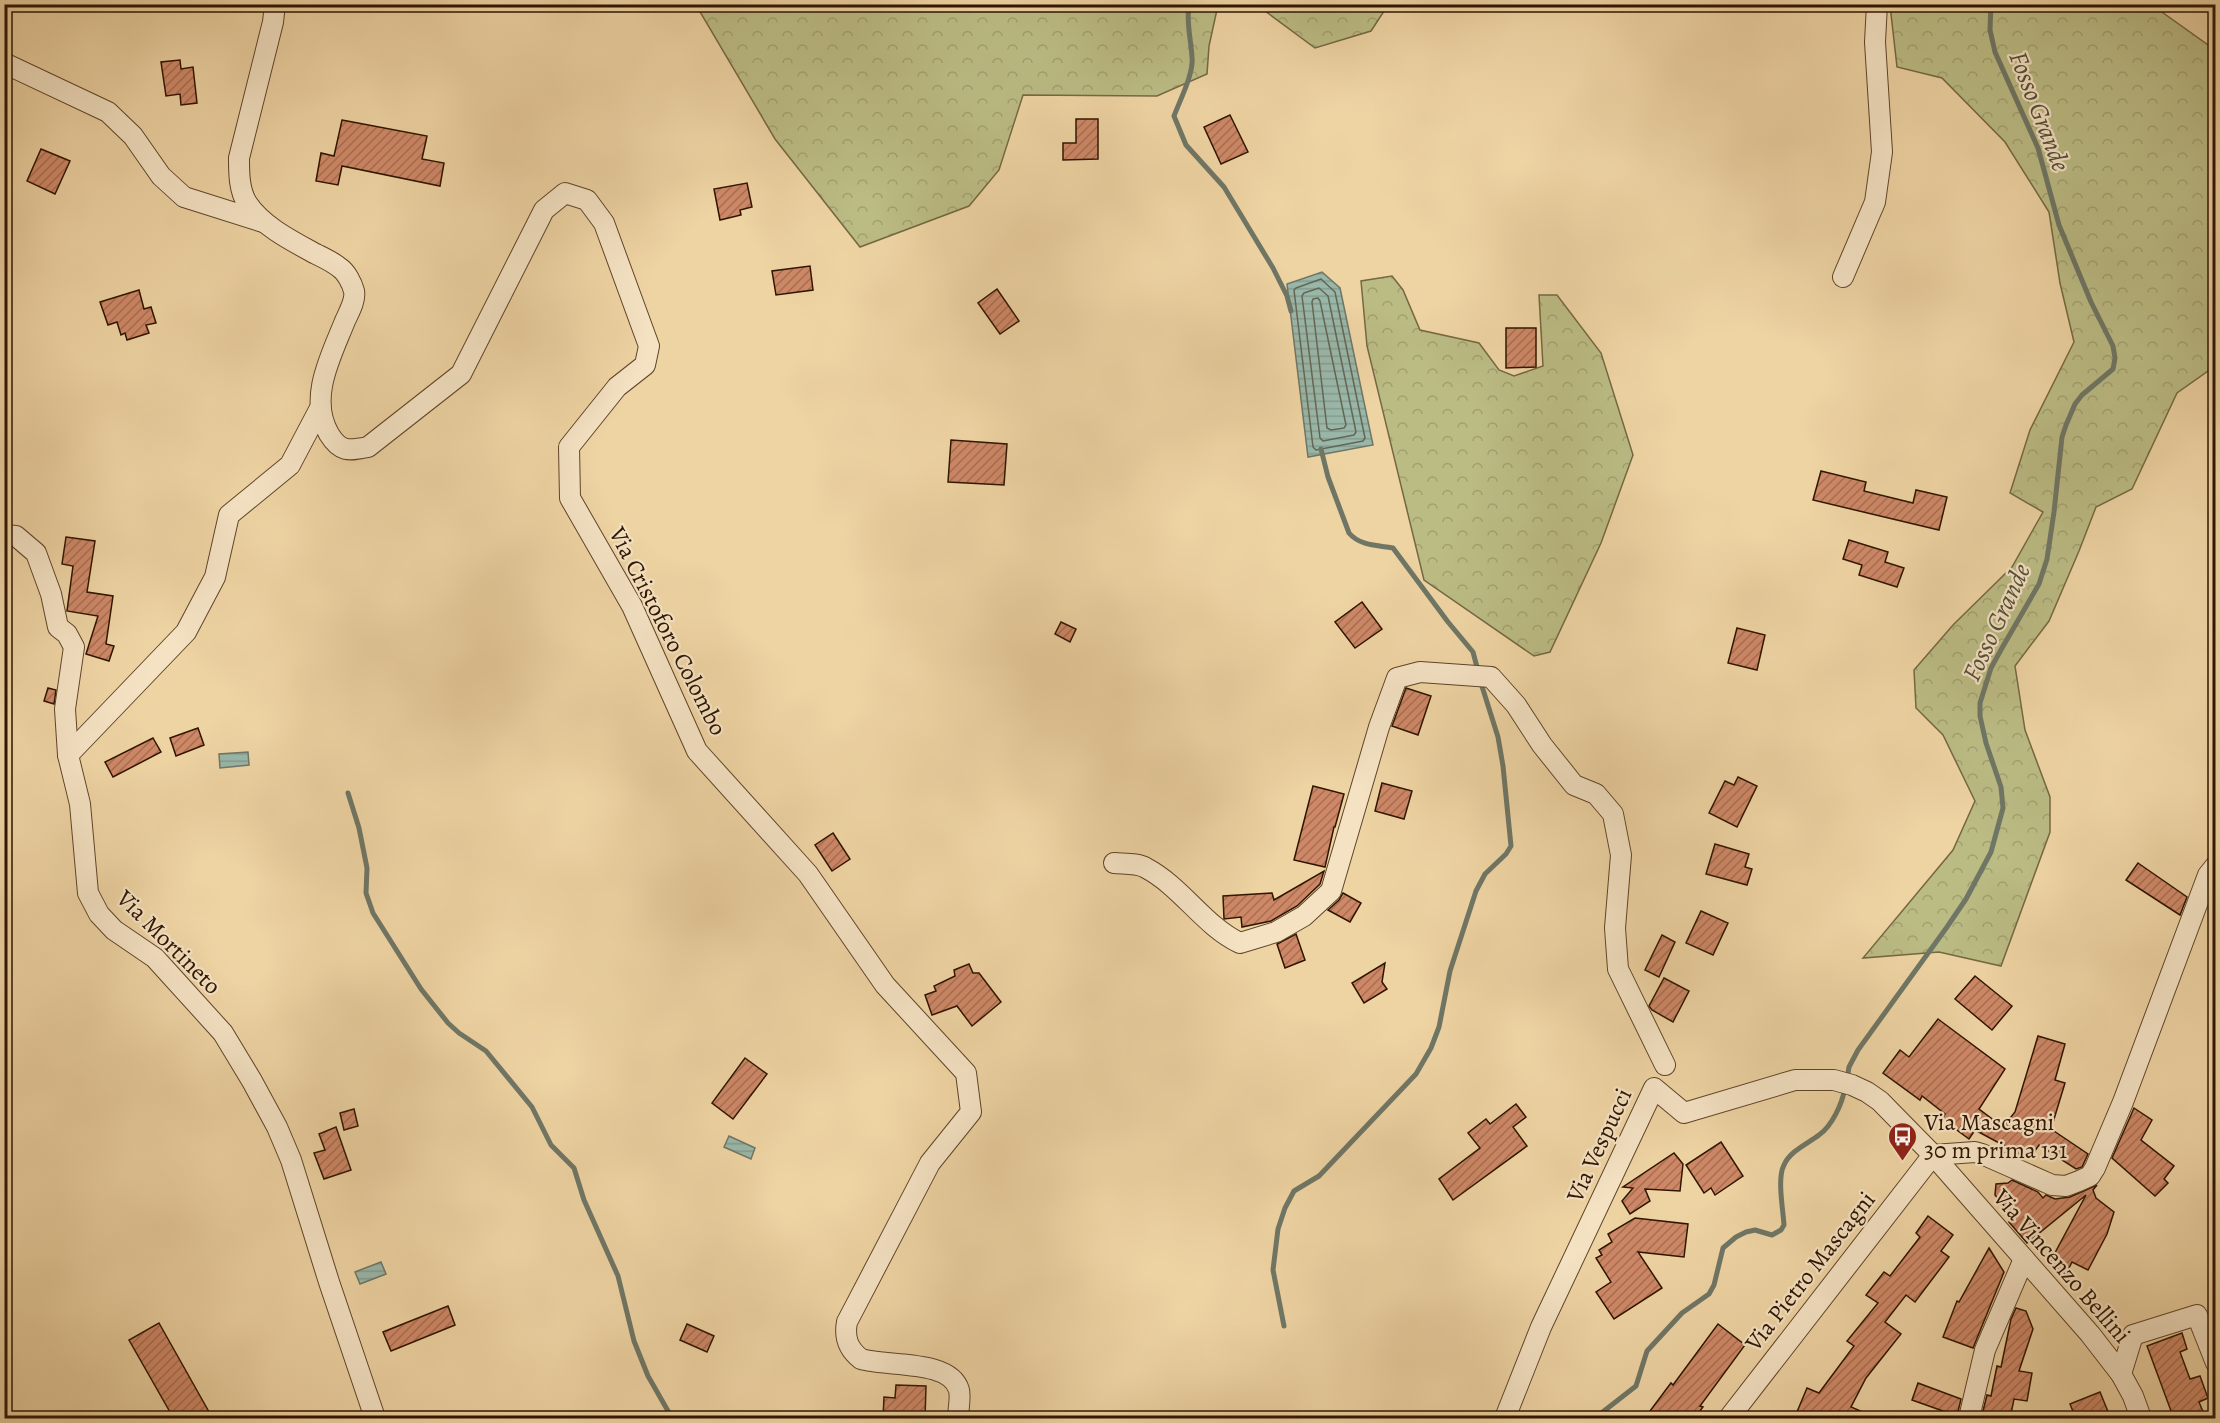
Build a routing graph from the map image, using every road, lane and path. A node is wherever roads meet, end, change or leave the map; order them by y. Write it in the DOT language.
graph roads {
  1 [pos="274,4"];
  2 [pos="1876,4"];
  3 [pos="4,63"];
  4 [pos="265,222"];
  5 [pos="1843,277"];
  6 [pos="320,408"];
  7 [pos="4,536"];
  8 [pos="68,755"];
  9 [pos="1114,863"];
  10 [pos="2216,865"];
  11 [pos="1665,1065"];
  12 [pos="1932,1155"];
  13 [pos="2024,1259"];
  14 [pos="2216,1363"];
  15 [pos="2121,1374"];
  16 [pos="375,1419"];
  17 [pos="958,1419"];
  18 [pos="1505,1419"];
  19 [pos="1729,1419"];
  20 [pos="1969,1419"];
  21 [pos="2142,1419"];
  1 -- 4 [label="street, Via Cristoforo Colombo"];
  2 -- 5 [label="street"];
  3 -- 4 [label="street"];
  4 -- 6 [label="street, Via Cristoforo Colombo"];
  6 -- 8 [label="street"];
  6 -- 17 [label="street, Via Cristoforo Colombo"];
  7 -- 8 [label="street, Via Mortineto"];
  8 -- 16 [label="street, Via Mortineto"];
  9 -- 11 [label="street"];
  10 -- 12 [label="street"];
  12 -- 13 [label="street, Via Vincenzo Bellini"];
  12 -- 18 [label="street, Via Vespucci"];
  12 -- 19 [label="street, Via Pietro Mascagni"];
  13 -- 15 [label="street, Via Vincenzo Bellini"];
  13 -- 20 [label="street"];
  14 -- 15 [label="street"];
  15 -- 21 [label="street, Via Vincenzo Bellini"];
}
